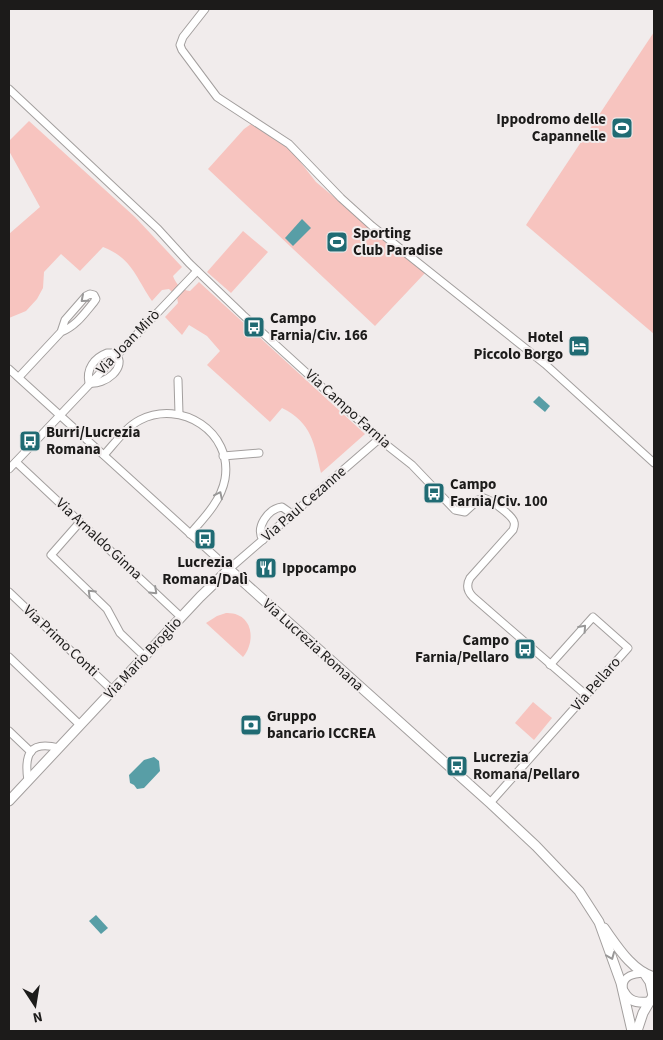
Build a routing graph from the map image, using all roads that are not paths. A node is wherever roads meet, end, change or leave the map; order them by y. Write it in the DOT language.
graph roads {
  1 [pos="205,9"];
  2 [pos="9,89"];
  3 [pos="197,271"];
  4 [pos="61,332"];
  5 [pos="117,354"];
  6 [pos="9,368"];
  7 [pos="19,377"];
  8 [pos="178,380"];
  9 [pos="89,383"];
  10 [pos="60,414"];
  11 [pos="179,414"];
  12 [pos="379,438"];
  13 [pos="259,453"];
  14 [pos="104,454"];
  15 [pos="224,456"];
  16 [pos="16,462"];
  17 [pos="654,463"];
  18 [pos="9,469"];
  19 [pos="292,514"];
  20 [pos="80,522"];
  21 [pos="190,534"];
  22 [pos="263,540"];
  23 [pos="230,569"];
  24 [pos="9,592"];
  25 [pos="181,617"];
  26 [pos="144,656"];
  27 [pos="9,657"];
  28 [pos="550,665"];
  29 [pos="112,690"];
  30 [pos="586,695"];
  31 [pos="80,724"];
  32 [pos="9,731"];
  33 [pos="58,748"];
  34 [pos="31,752"];
  35 [pos="28,781"];
  36 [pos="9,801"];
  37 [pos="490,803"];
  38 [pos="599,922"];
  39 [pos="644,973"];
  40 [pos="654,977"];
  41 [pos="623,990"];
  42 [pos="652,997"];
  43 [pos="632,1031"];
  44 [pos="637,1031"];
  1 -- 17 [label="street"];
  2 -- 3 [label="street, Via Campo Farnia"];
  3 -- 5 [label="street, Via Joan Mirò"];
  3 -- 12 [label="street, Via Campo Farnia"];
  4 -- 4 [label="street, one-way"];
  4 -- 7 [label="street"];
  5 -- 9 [label="street, Via Joan Mirò"];
  5 -- 9 [label="street"];
  5 -- 9 [label="street"];
  6 -- 7 [label="street, Via Lucrezia Romana"];
  7 -- 10 [label="street, Via Lucrezia Romana"];
  8 -- 11 [label="street"];
  9 -- 10 [label="street, Via Joan Mirò"];
  10 -- 14 [label="street, Via Lucrezia Romana"];
  10 -- 16 [label="street, Via Joan Mirò"];
  11 -- 14 [label="street"];
  11 -- 15 [label="street"];
  12 -- 19 [label="street, Via Paul Cezanne"];
  12 -- 28 [label="street, Via Campo Farnia"];
  13 -- 15 [label="street"];
  14 -- 21 [label="street, Via Lucrezia Romana"];
  21 -- 15 [label="street, one-way"];
  16 -- 18 [label="street, Via Joan Mirò"];
  16 -- 20 [label="street, Via Arnaldo Ginna"];
  19 -- 22 [label="street, Via Paul Cezanne"];
  19 -- 22 [label="street"];
  20 -- 25 [label="street, Via Arnaldo Ginna, one-way"];
  26 -- 20 [label="street, one-way"];
  21 -- 23 [label="street, Via Lucrezia Romana"];
  22 -- 23 [label="street, Via Paul Cezanne"];
  23 -- 25 [label="street, Via Mario Broglio"];
  23 -- 37 [label="street, Via Lucrezia Romana"];
  24 -- 29 [label="street, Via Primo Conti"];
  25 -- 26 [label="street, Via Mario Broglio"];
  26 -- 29 [label="street, Via Mario Broglio"];
  27 -- 31 [label="street"];
  28 -- 30 [label="street, Via Campo Farnia"];
  28 -- 30 [label="street, Via Pellaro, one-way"];
  29 -- 31 [label="street, Via Mario Broglio"];
  30 -- 37 [label="street, Via Pellaro"];
  31 -- 33 [label="street, Via Mario Broglio"];
  32 -- 34 [label="street"];
  33 -- 34 [label="street"];
  33 -- 35 [label="street, Via Mario Broglio"];
  34 -- 35 [label="street"];
  35 -- 36 [label="street, Via Mario Broglio"];
  37 -- 38 [label="street, Via Lucrezia Romana"];
  38 -- 39 [label="street"];
  38 -- 41 [label="street, Via Lucrezia Romana, one-way"];
  39 -- 40 [label="street"];
  39 -- 41 [label="street"];
  39 -- 42 [label="street"];
  41 -- 42 [label="street"];
  41 -- 43 [label="street, Via Lucrezia Romana"];
  42 -- 44 [label="street"];
}
